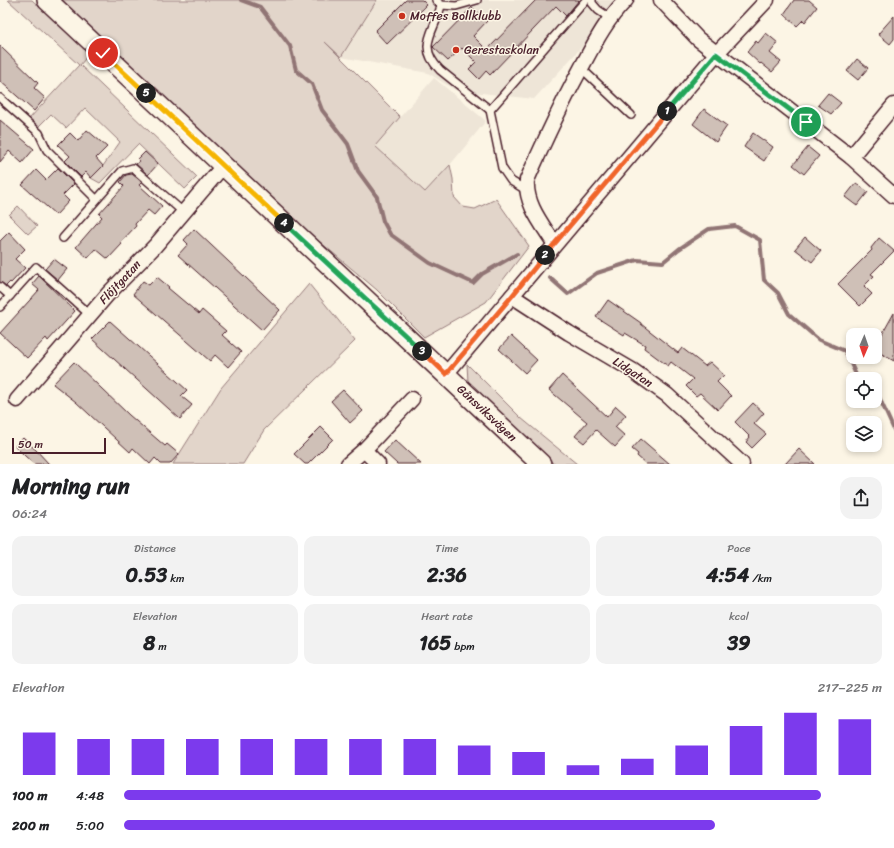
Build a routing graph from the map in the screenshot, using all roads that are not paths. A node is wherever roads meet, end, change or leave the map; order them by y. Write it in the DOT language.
graph roads {
  1 [pos="47,0"];
  2 [pos="477,0"];
  3 [pos="586,0"];
  4 [pos="592,0"];
  5 [pos="626,0"];
  6 [pos="661,0"];
  7 [pos="767,0"];
  8 [pos="439,2"];
  9 [pos="610,18"];
  10 [pos="716,54"];
  11 [pos="581,68"];
  12 [pos="0,98"];
  13 [pos="894,105"];
  14 [pos="490,110"];
  15 [pos="631,114"];
  16 [pos="851,157"];
  17 [pos="223,166"];
  18 [pos="526,190"];
  19 [pos="894,196"];
  20 [pos="96,199"];
  21 [pos="183,212"];
  22 [pos="63,238"];
  23 [pos="554,243"];
  24 [pos="0,287"];
  25 [pos="10,296"];
  26 [pos="512,296"];
  27 [pos="0,307"];
  28 [pos="90,314"];
  29 [pos="446,374"];
  30 [pos="412,399"];
  31 [pos="18,400"];
  32 [pos="364,450"];
  33 [pos="348,464"];
  34 [pos="378,464"];
  35 [pos="541,464"];
  36 [pos="742,464"];
  1 -- 17 [label="main road, Gånsviksvägen"];
  2 -- 8 [label="lane"];
  3 -- 14 [label="lane"];
  4 -- 9 [label="lane"];
  5 -- 9 [label="street"];
  6 -- 10 [label="street"];
  7 -- 10 [label="street"];
  8 -- 14 [label="lane"];
  9 -- 11 [label="street"];
  10 -- 16 [label="street"];
  10 -- 23 [label="street"];
  11 -- 15 [label="lane"];
  11 -- 18 [label="street"];
  12 -- 20 [label="lane"];
  13 -- 16 [label="street"];
  14 -- 18 [label="lane"];
  16 -- 19 [label="street"];
  17 -- 21 [label="street, Flöjtgatan"];
  17 -- 29 [label="main road, Gånsviksvägen"];
  18 -- 23 [label="street"];
  20 -- 21 [label="lane"];
  20 -- 22 [label="lane"];
  21 -- 28 [label="street, Flöjtgatan"];
  23 -- 26 [label="street"];
  24 -- 25 [label="lane"];
  25 -- 27 [label="lane"];
  25 -- 28 [label="lane"];
  26 -- 29 [label="street"];
  26 -- 36 [label="street, Lidgatan"];
  28 -- 31 [label="street, Flöjtgatan"];
  29 -- 35 [label="main road, Gånsviksvägen"];
  30 -- 32 [label="street"];
  32 -- 33 [label="street"];
  32 -- 34 [label="street"];
}
